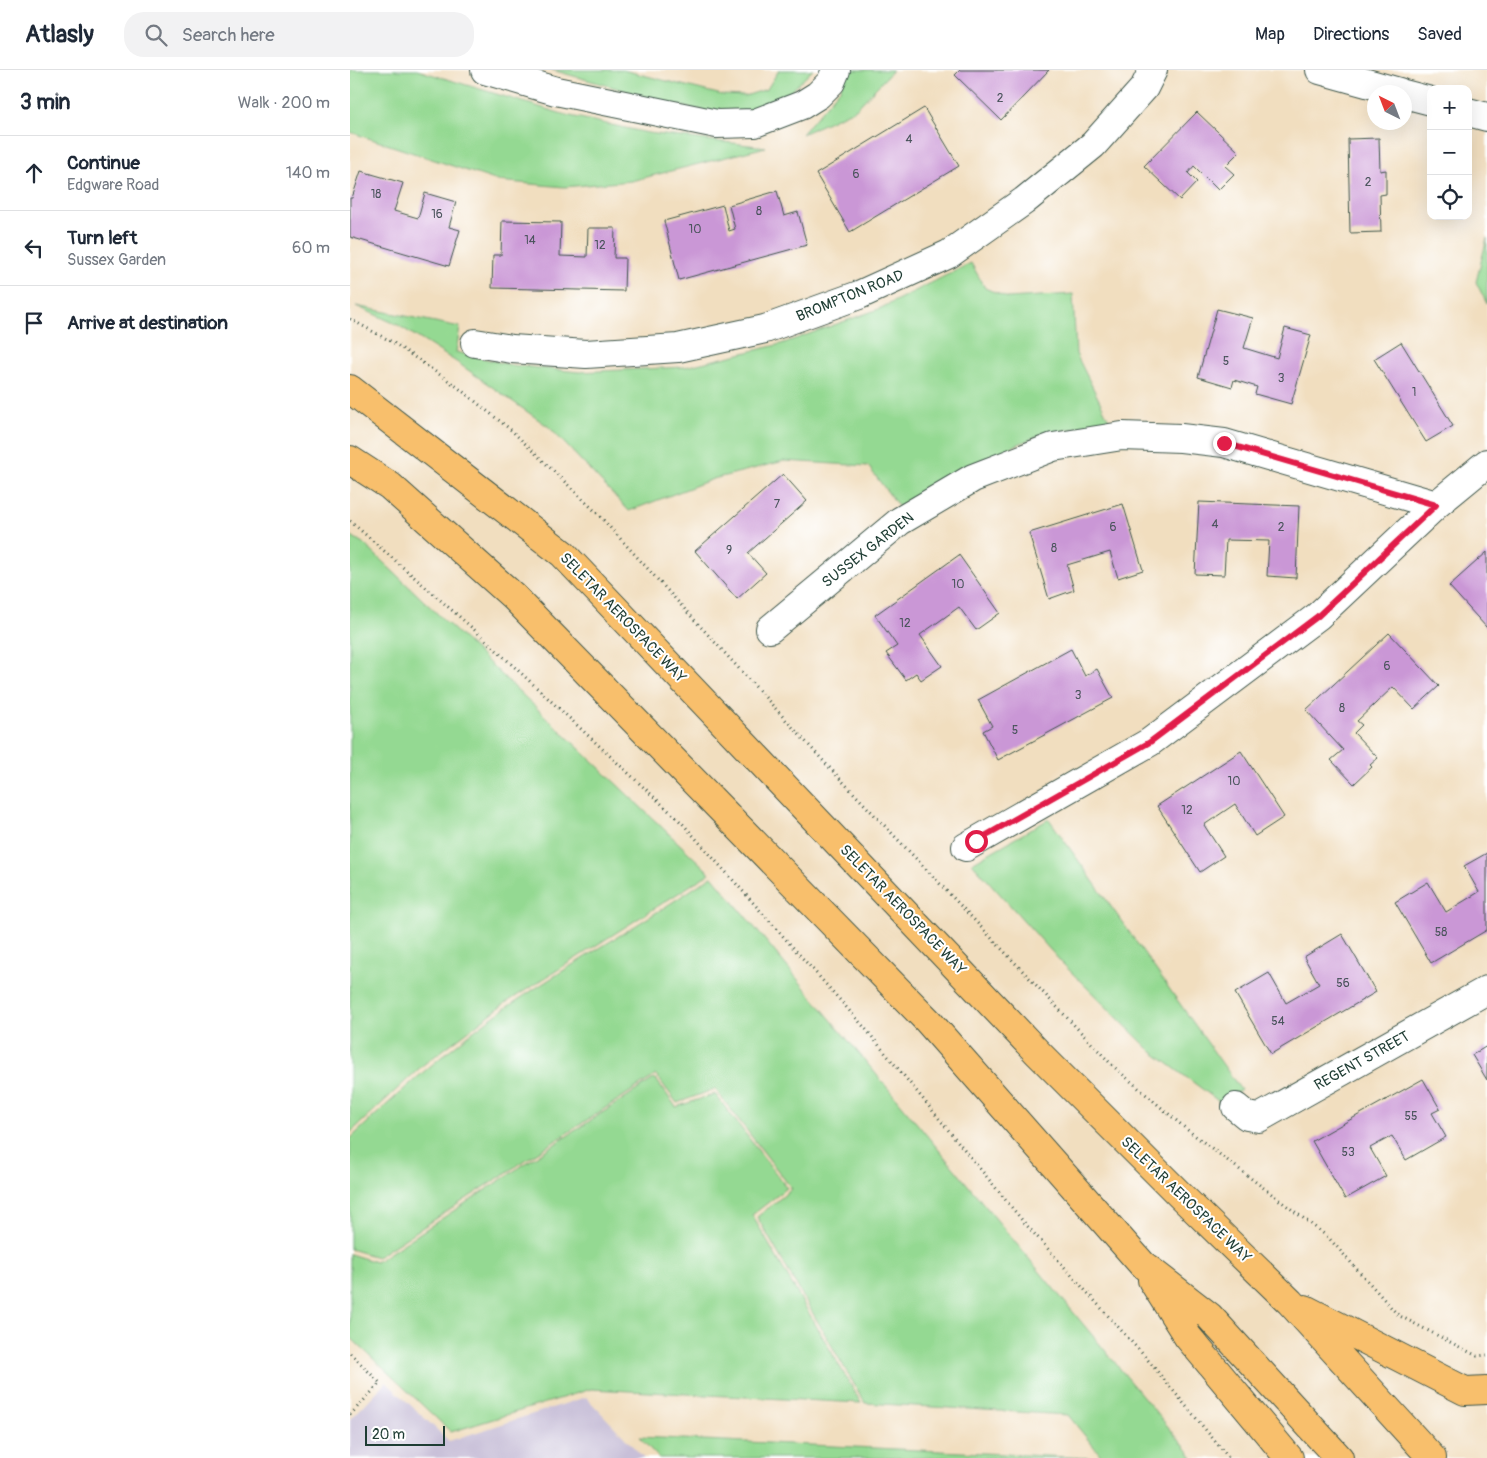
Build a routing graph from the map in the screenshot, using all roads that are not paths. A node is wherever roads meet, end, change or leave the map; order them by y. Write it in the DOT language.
graph roads {
  1 [pos="485,70"];
  2 [pos="836,70"];
  3 [pos="1153,70"];
  4 [pos="1320,70"];
  5 [pos="1374,85"];
  6 [pos="1412,96"];
  7 [pos="1427,100"];
  8 [pos="1472,113"];
  9 [pos="1487,117"];
  10 [pos="474,343"];
  11 [pos="350,389"];
  12 [pos="350,460"];
  13 [pos="1487,463"];
  14 [pos="1436,505"];
  15 [pos="770,629"];
  16 [pos="966,847"];
  17 [pos="1487,990"];
  18 [pos="1236,1107"];
  19 [pos="1142,1264"];
  20 [pos="1290,1302"];
  21 [pos="1487,1390"];
  22 [pos="1289,1458"];
  23 [pos="1339,1458"];
  24 [pos="1432,1458"];
  1 -- 2 [label="street"];
  3 -- 10 [label="street, BROMPTON ROAD"];
  4 -- 5 [label="street"];
  6 -- 7 [label="street"];
  8 -- 9 [label="street"];
  11 -- 20 [label="main road, SELETAR AEROSPACE WAY"];
  12 -- 19 [label="main road"];
  13 -- 14 [label="street"];
  14 -- 15 [label="street, SUSSEX GARDEN"];
  14 -- 16 [label="street"];
  17 -- 18 [label="street, REGENT STREET"];
  19 -- 22 [label="main road"];
  19 -- 23 [label="main road"];
  20 -- 21 [label="main road"];
  20 -- 24 [label="main road, SELETAR AEROSPACE WAY"];
}
